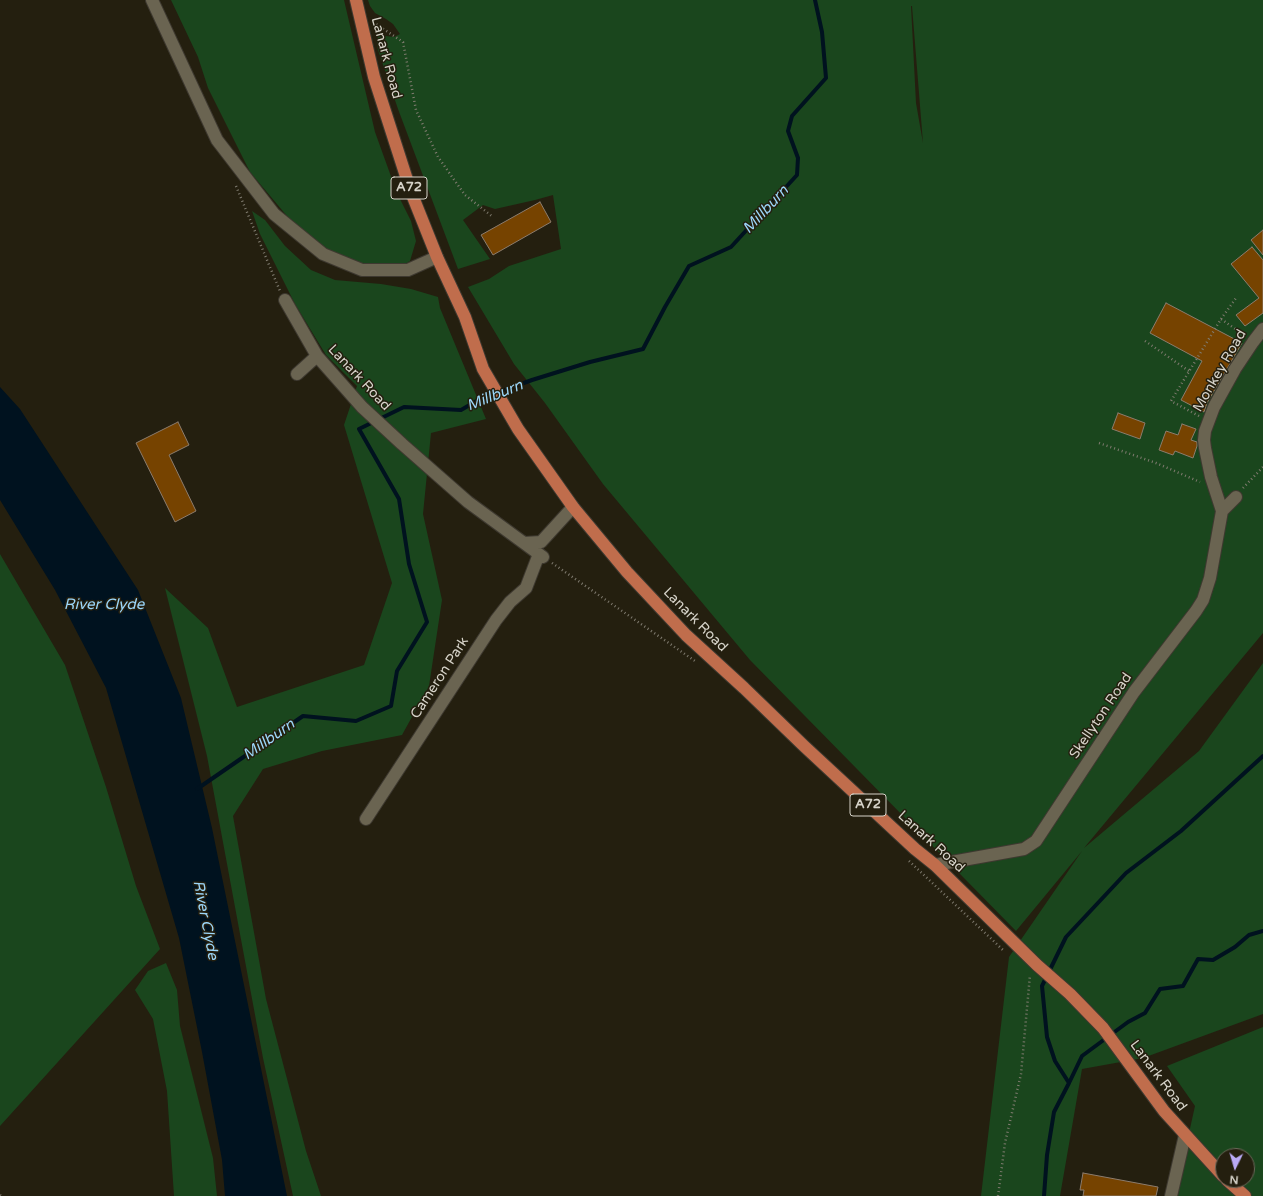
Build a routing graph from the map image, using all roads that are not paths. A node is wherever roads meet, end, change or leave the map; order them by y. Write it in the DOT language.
graph roads {
  1 [pos="152,0"];
  2 [pos="356,0"];
  3 [pos="438,258"];
  4 [pos="285,300"];
  5 [pos="1263,329"];
  6 [pos="317,356"];
  7 [pos="297,374"];
  8 [pos="1212,482"];
  9 [pos="1236,497"];
  10 [pos="573,507"];
  11 [pos="1222,511"];
  12 [pos="524,543"];
  13 [pos="541,555"];
  14 [pos="366,819"];
  15 [pos="934,865"];
  16 [pos="1185,1134"];
  17 [pos="1215,1167"];
  18 [pos="1236,1188"];
  19 [pos="1171,1196"];
  20 [pos="1245,1196"];
  1 -- 3 [label="street"];
  2 -- 3 [label="main road, Lanark Road / A72"];
  3 -- 10 [label="main road, Lanark Road / A72"];
  4 -- 6 [label="street, Lanark Road"];
  5 -- 8 [label="street, Monkey Road"];
  6 -- 7 [label="street"];
  6 -- 12 [label="street, Lanark Road"];
  8 -- 11 [label="street, Skellyton Road"];
  9 -- 11 [label="street"];
  10 -- 12 [label="street"];
  10 -- 15 [label="main road, Lanark Road / A72"];
  11 -- 15 [label="street, Skellyton Road"];
  12 -- 13 [label="street, Lanark Road"];
  13 -- 14 [label="street, Cameron Park"];
  15 -- 16 [label="main road, Lanark Road / A72"];
  16 -- 17 [label="main road, Lanark Road / A72"];
  16 -- 19 [label="street"];
  18 -- 20 [label="main road"];
}
